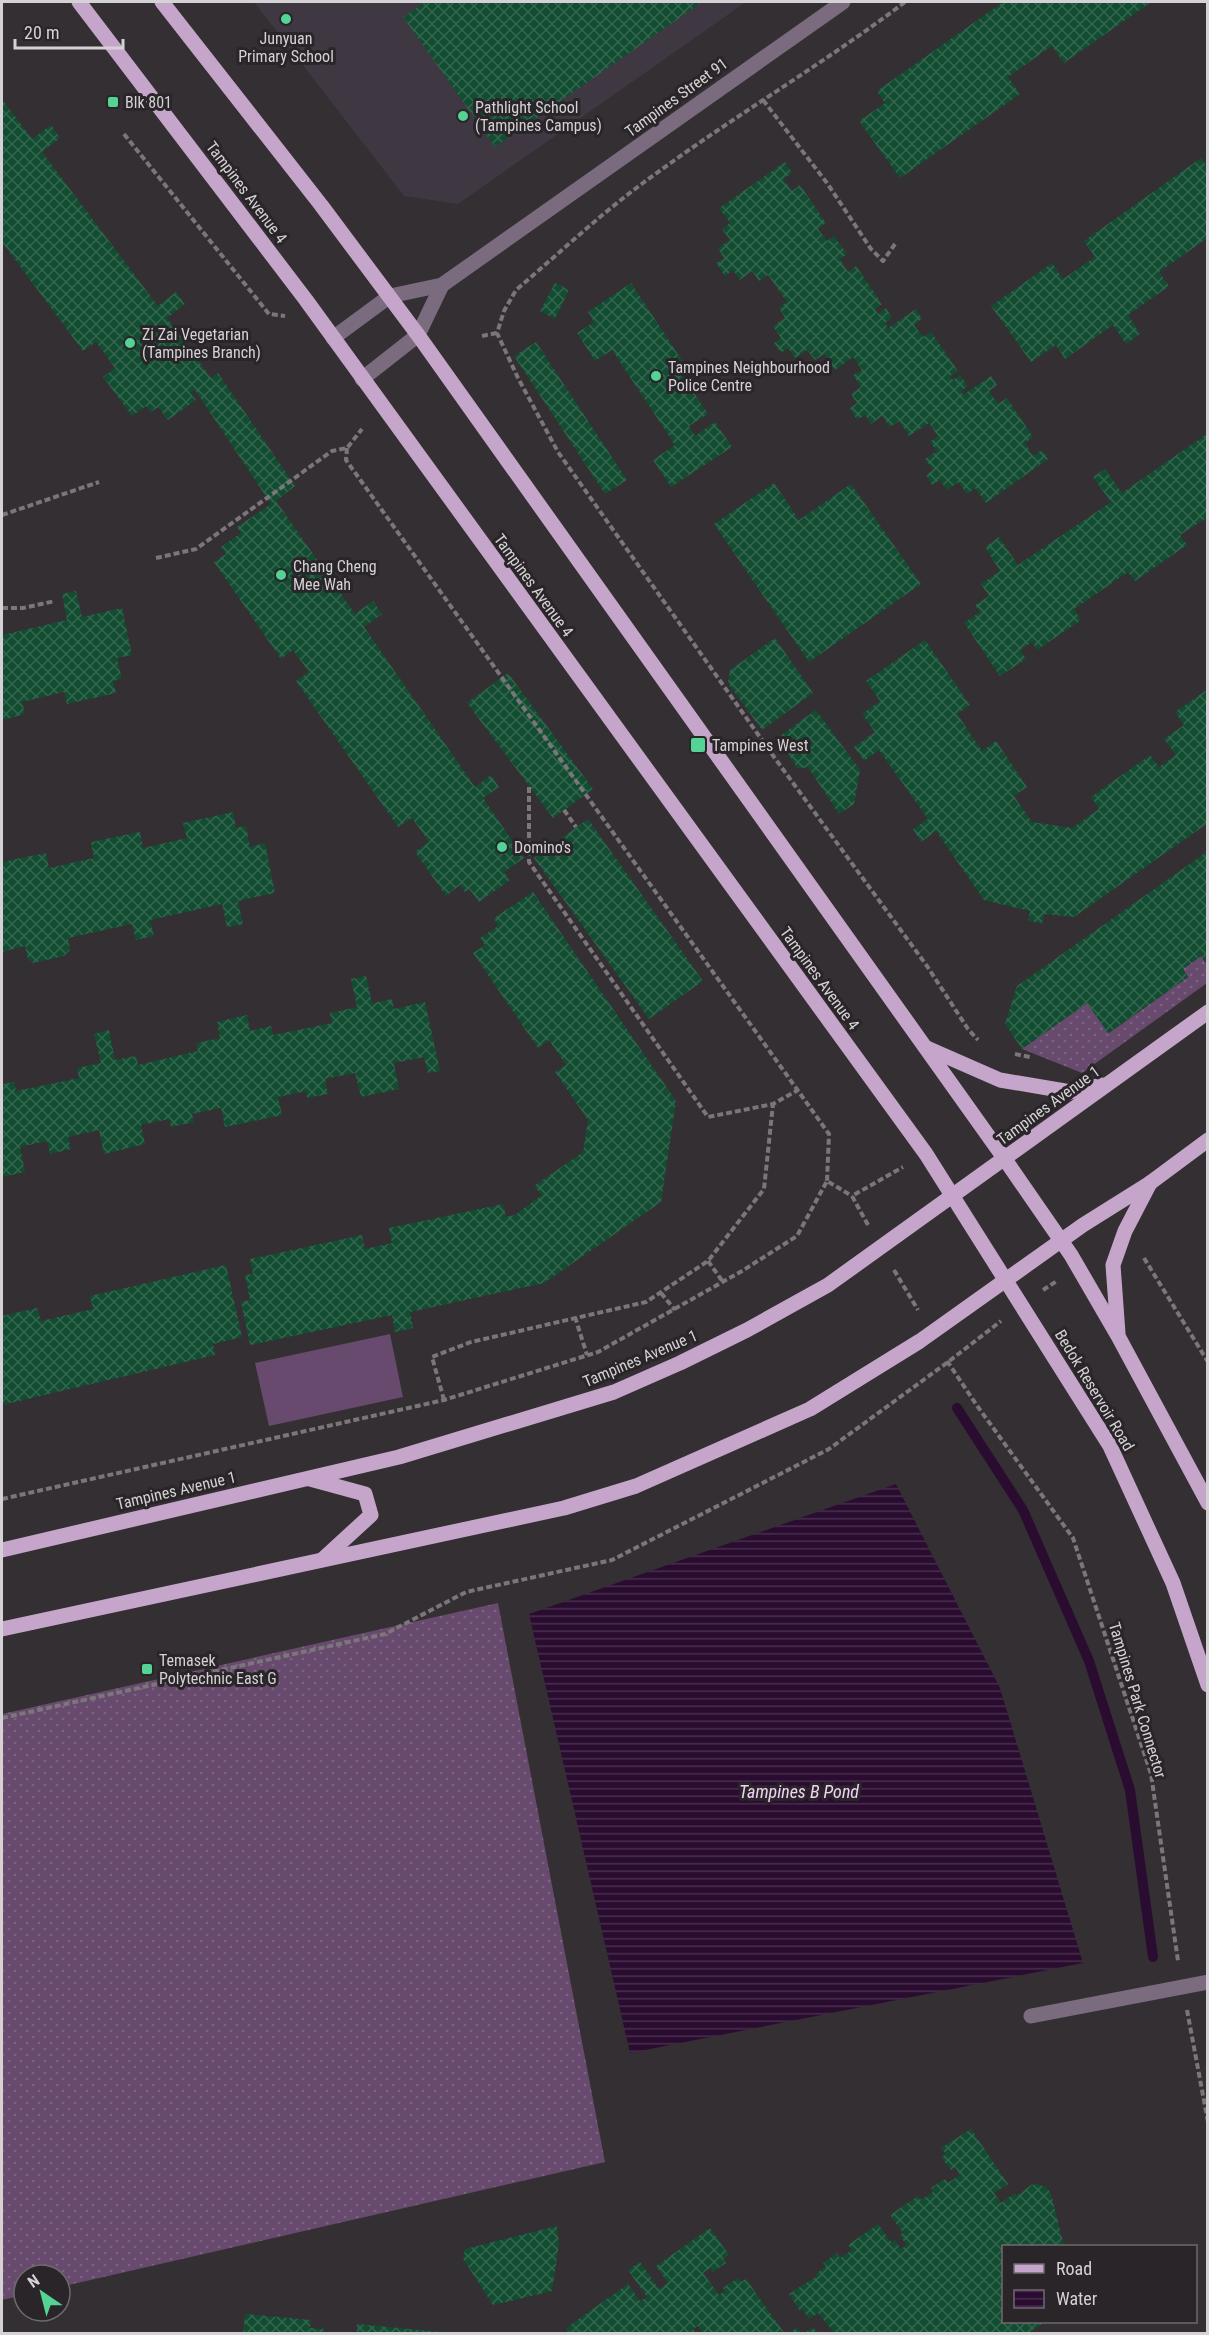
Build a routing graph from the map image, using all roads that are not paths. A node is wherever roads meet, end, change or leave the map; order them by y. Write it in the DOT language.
graph roads {
  1 [pos="79,2"];
  2 [pos="162,2"];
  3 [pos="843,2"];
  4 [pos="442,285"];
  5 [pos="390,296"];
  6 [pos="418,335"];
  7 [pos="333,338"];
  8 [pos="362,379"];
  9 [pos="1208,1012"];
  10 [pos="926,1047"];
  11 [pos="1107,1084"];
  12 [pos="1208,1140"];
  13 [pos="1004,1158"];
  14 [pos="1150,1183"];
  15 [pos="952,1194"];
  16 [pos="1061,1241"];
  17 [pos="1006,1279"];
  18 [pos="1118,1336"];
  19 [pos="308,1478"];
  20 [pos="1208,1503"];
  21 [pos="2,1550"];
  22 [pos="322,1560"];
  23 [pos="2,1629"];
  24 [pos="1208,1685"];
  25 [pos="1208,1982"];
  26 [pos="1031,2016"];
  1 -- 7 [label="main road, Tampines Avenue 4"];
  2 -- 5 [label="main road"];
  3 -- 4 [label="street, Tampines Street 91"];
  4 -- 5 [label="street, Tampines Street 91"];
  4 -- 6 [label="street, Tampines Street 91"];
  5 -- 6 [label="main road"];
  5 -- 7 [label="street, Tampines Street 91"];
  6 -- 8 [label="street, Tampines Street 91"];
  6 -- 10 [label="main road"];
  7 -- 8 [label="main road, Tampines Avenue 4"];
  8 -- 15 [label="main road, Tampines Avenue 4"];
  9 -- 11 [label="main road, Tampines Avenue 1"];
  10 -- 11 [label="main road"];
  10 -- 13 [label="main road"];
  11 -- 13 [label="main road, Tampines Avenue 1"];
  12 -- 14 [label="main road"];
  13 -- 15 [label="main road, Tampines Avenue 1"];
  13 -- 16 [label="main road"];
  14 -- 16 [label="main road"];
  14 -- 18 [label="main road"];
  15 -- 17 [label="main road, Bedok Reservoir Road"];
  15 -- 19 [label="main road, Tampines Avenue 1"];
  16 -- 17 [label="main road"];
  16 -- 18 [label="main road"];
  17 -- 22 [label="main road"];
  17 -- 24 [label="main road, Bedok Reservoir Road"];
  18 -- 20 [label="main road"];
  19 -- 21 [label="main road, Tampines Avenue 1"];
  19 -- 22 [label="main road"];
  22 -- 23 [label="main road"];
  25 -- 26 [label="street"];
}
